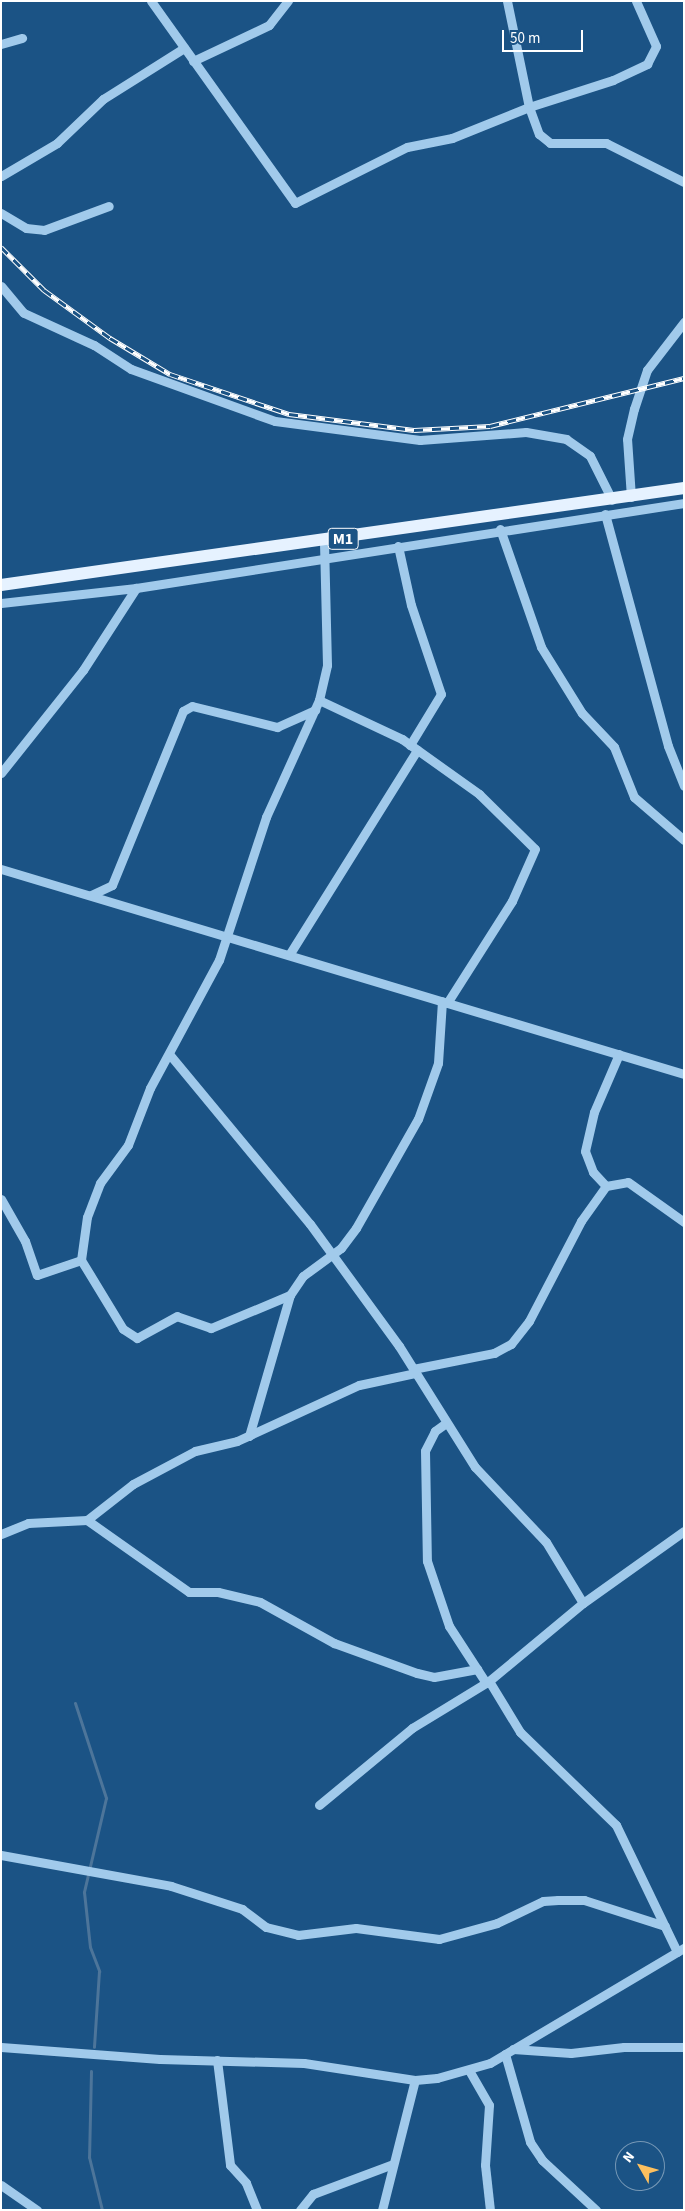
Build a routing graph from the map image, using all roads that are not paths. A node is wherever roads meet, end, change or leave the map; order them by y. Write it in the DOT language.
graph roads {
  1 [pos="151,1"];
  2 [pos="288,1"];
  3 [pos="507,1"];
  4 [pos="636,1"];
  5 [pos="22,38"];
  6 [pos="1,44"];
  7 [pos="184,48"];
  8 [pos="192,61"];
  9 [pos="529,107"];
  10 [pos="1,176"];
  11 [pos="684,182"];
  12 [pos="109,206"];
  13 [pos="1,213"];
  14 [pos="1,286"];
  15 [pos="684,322"];
  16 [pos="684,488"];
  17 [pos="631,496"];
  18 [pos="612,500"];
  19 [pos="684,503"];
  20 [pos="605,514"];
  21 [pos="500,529"];
  22 [pos="324,542"];
  23 [pos="398,546"];
  24 [pos="324,558"];
  25 [pos="1,585"];
  26 [pos="136,588"];
  27 [pos="1,604"];
  28 [pos="319,700"];
  29 [pos="315,710"];
  30 [pos="414,748"];
  31 [pos="1,774"];
  32 [pos="684,786"];
  33 [pos="684,840"];
  34 [pos="1,869"];
  35 [pos="91,895"];
  36 [pos="226,936"];
  37 [pos="289,955"];
  38 [pos="445,1002"];
  39 [pos="619,1054"];
  40 [pos="170,1055"];
  41 [pos="684,1074"];
  42 [pos="606,1186"];
  43 [pos="1,1199"];
  44 [pos="684,1222"];
  45 [pos="332,1254"];
  46 [pos="80,1260"];
  47 [pos="290,1295"];
  48 [pos="414,1371"];
  49 [pos="446,1424"];
  50 [pos="249,1436"];
  51 [pos="87,1520"];
  52 [pos="684,1531"];
  53 [pos="1,1534"];
  54 [pos="582,1603"];
  55 [pos="477,1670"];
  56 [pos="487,1682"];
  57 [pos="319,1805"];
  58 [pos="1,1855"];
  59 [pos="665,1926"];
  60 [pos="680,1950"];
  61 [pos="684,2046"];
  62 [pos="1,2047"];
  63 [pos="509,2052"];
  64 [pos="217,2060"];
  65 [pos="470,2072"];
  66 [pos="415,2080"];
  67 [pos="393,2164"];
  68 [pos="1,2185"];
  69 [pos="37,2210"];
  70 [pos="257,2210"];
  71 [pos="300,2210"];
  72 [pos="382,2210"];
  73 [pos="490,2210"];
  74 [pos="596,2210"];
  1 -- 7 [label="street"];
  2 -- 8 [label="street"];
  3 -- 9 [label="street"];
  4 -- 9 [label="street"];
  5 -- 6 [label="street"];
  7 -- 8 [label="street"];
  7 -- 10 [label="street"];
  8 -- 9 [label="street"];
  9 -- 11 [label="street"];
  12 -- 13 [label="street"];
  14 -- 18 [label="street"];
  15 -- 17 [label="street"];
  16 -- 17 [label="main road, M1"];
  17 -- 18 [label="main road, M1"];
  18 -- 22 [label="main road, M1"];
  19 -- 20 [label="street"];
  20 -- 21 [label="street"];
  20 -- 32 [label="street"];
  21 -- 23 [label="street"];
  21 -- 33 [label="street"];
  22 -- 24 [label="street"];
  22 -- 25 [label="main road, M1"];
  23 -- 24 [label="street"];
  23 -- 30 [label="street"];
  24 -- 26 [label="street"];
  24 -- 28 [label="street"];
  26 -- 27 [label="street"];
  26 -- 31 [label="street"];
  28 -- 29 [label="street"];
  28 -- 30 [label="street"];
  29 -- 35 [label="street"];
  29 -- 36 [label="street"];
  30 -- 37 [label="street"];
  30 -- 38 [label="street"];
  34 -- 35 [label="street"];
  35 -- 36 [label="street"];
  36 -- 37 [label="street"];
  36 -- 40 [label="street"];
  37 -- 38 [label="street"];
  38 -- 39 [label="street"];
  38 -- 45 [label="street"];
  39 -- 41 [label="street"];
  39 -- 42 [label="street"];
  40 -- 45 [label="street"];
  40 -- 46 [label="street"];
  42 -- 44 [label="street"];
  42 -- 48 [label="street"];
  43 -- 46 [label="street"];
  45 -- 47 [label="street"];
  45 -- 48 [label="street"];
  46 -- 47 [label="street"];
  47 -- 50 [label="street"];
  48 -- 49 [label="street"];
  48 -- 50 [label="street"];
  49 -- 54 [label="street"];
  49 -- 55 [label="street"];
  50 -- 51 [label="street"];
  51 -- 53 [label="street"];
  51 -- 55 [label="street"];
  52 -- 54 [label="street"];
  54 -- 56 [label="street"];
  55 -- 56 [label="street"];
  56 -- 57 [label="street"];
  56 -- 59 [label="street"];
  58 -- 59 [label="street"];
  59 -- 60 [label="street"];
  60 -- 63 [label="street"];
  61 -- 63 [label="street"];
  62 -- 64 [label="street"];
  63 -- 65 [label="street"];
  63 -- 74 [label="street"];
  64 -- 66 [label="street"];
  64 -- 70 [label="street"];
  65 -- 66 [label="street"];
  65 -- 73 [label="street"];
  66 -- 67 [label="street"];
  67 -- 71 [label="street"];
  67 -- 72 [label="street"];
  68 -- 69 [label="street"];
}
